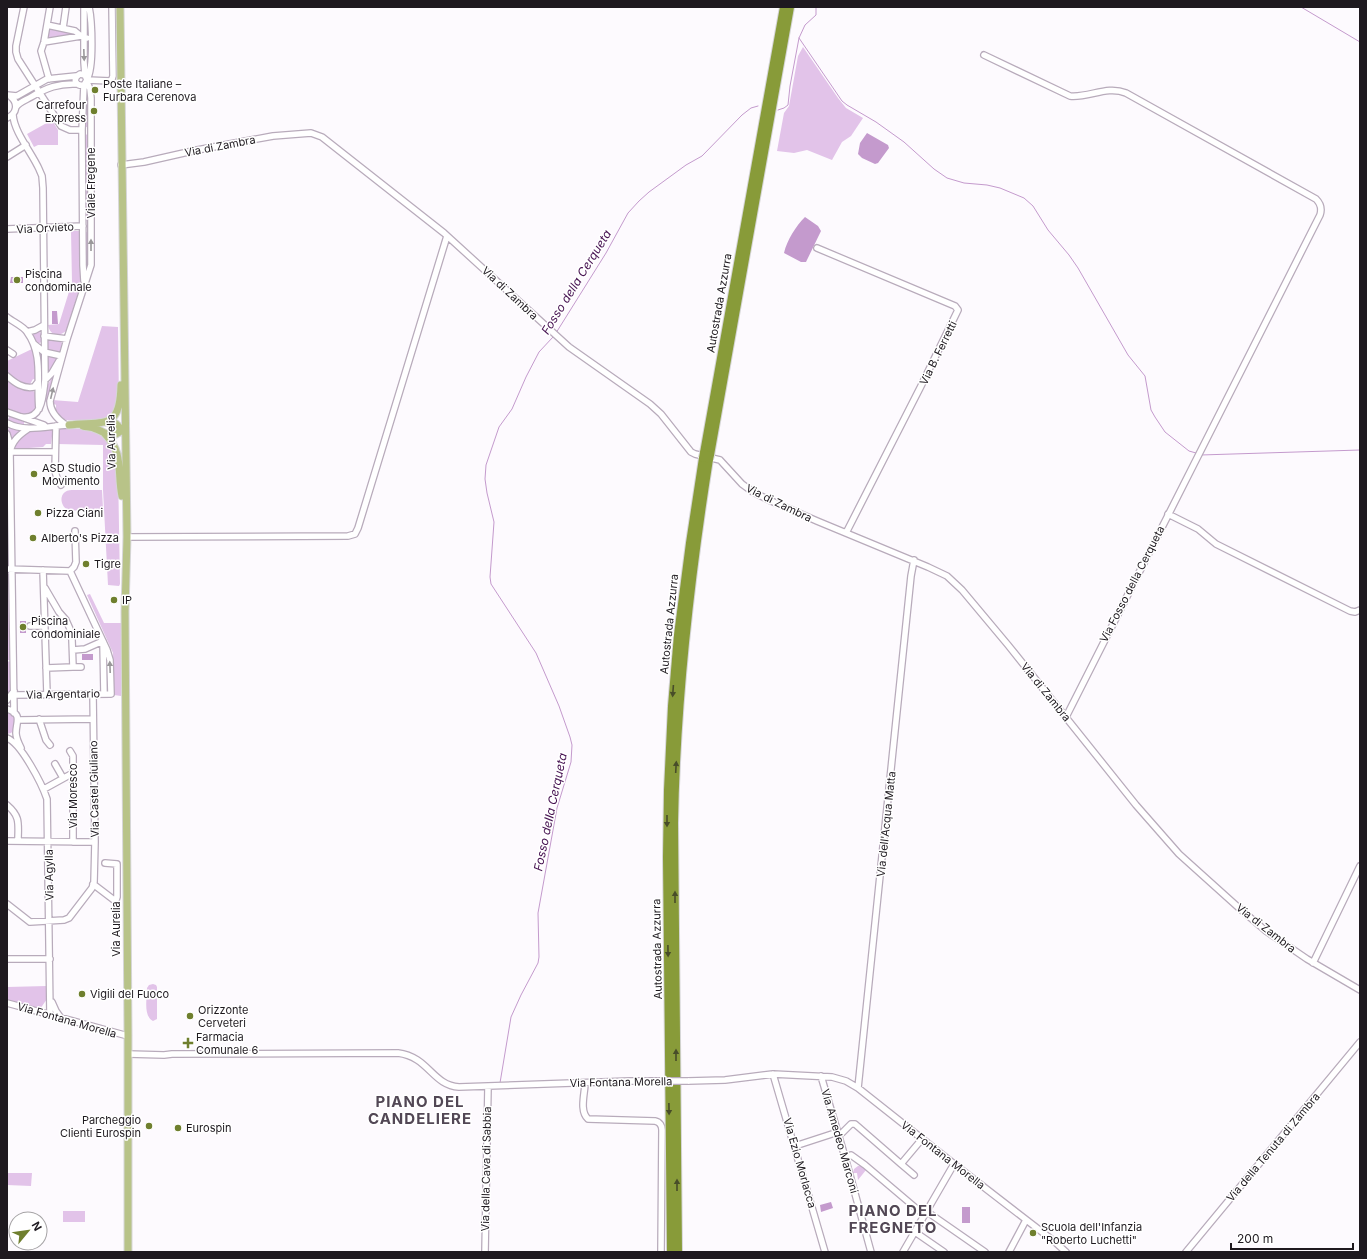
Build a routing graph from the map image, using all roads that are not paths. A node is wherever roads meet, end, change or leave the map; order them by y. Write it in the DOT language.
graph roads {
  1 [pos="24,7"];
  2 [pos="50,7"];
  3 [pos="66,7"];
  4 [pos="84,7"];
  5 [pos="89,7"];
  6 [pos="112,7"];
  7 [pos="120,7"];
  8 [pos="784,7"];
  9 [pos="790,7"];
  10 [pos="47,25"];
  11 [pos="63,28"];
  12 [pos="82,36"];
  13 [pos="91,38"];
  14 [pos="44,42"];
  15 [pos="984,55"];
  16 [pos="76,76"];
  17 [pos="49,79"];
  18 [pos="86,80"];
  19 [pos="77,84"];
  20 [pos="35,86"];
  21 [pos="39,92"];
  22 [pos="7,95"];
  23 [pos="16,108"];
  24 [pos="13,114"];
  25 [pos="7,119"];
  26 [pos="17,129"];
  27 [pos="82,130"];
  28 [pos="26,145"];
  29 [pos="7,157"];
  30 [pos="121,165"];
  31 [pos="83,226"];
  32 [pos="44,228"];
  33 [pos="7,229"];
  34 [pos="447,236"];
  35 [pos="817,248"];
  36 [pos="123,278"];
  37 [pos="84,283"];
  38 [pos="7,317"];
  39 [pos="44,325"];
  40 [pos="27,332"];
  41 [pos="44,336"];
  42 [pos="67,339"];
  43 [pos="33,343"];
  44 [pos="7,350"];
  45 [pos="44,352"];
  46 [pos="13,354"];
  47 [pos="62,356"];
  48 [pos="125,357"];
  49 [pos="7,376"];
  50 [pos="121,377"];
  51 [pos="42,380"];
  52 [pos="8,414"];
  53 [pos="22,417"];
  54 [pos="28,420"];
  55 [pos="103,422"];
  56 [pos="7,423"];
  57 [pos="68,425"];
  58 [pos="53,426"];
  59 [pos="28,429"];
  60 [pos="122,430"];
  61 [pos="7,434"];
  62 [pos="105,434"];
  63 [pos="9,451"];
  64 [pos="55,452"];
  65 [pos="706,456"];
  66 [pos="11,461"];
  67 [pos="7,467"];
  68 [pos="7,485"];
  69 [pos="61,485"];
  70 [pos="11,490"];
  71 [pos="122,496"];
  72 [pos="9,514"];
  73 [pos="1168,514"];
  74 [pos="126,518"];
  75 [pos="75,531"];
  76 [pos="846,533"];
  77 [pos="127,537"];
  78 [pos="914,560"];
  79 [pos="10,569"];
  80 [pos="43,570"];
  81 [pos="70,571"];
  82 [pos="44,586"];
  83 [pos="125,605"];
  84 [pos="1360,610"];
  85 [pos="30,626"];
  86 [pos="45,626"];
  87 [pos="103,641"];
  88 [pos="73,650"];
  89 [pos="81,666"];
  90 [pos="73,667"];
  91 [pos="46,668"];
  92 [pos="14,693"];
  93 [pos="47,694"];
  94 [pos="93,694"];
  95 [pos="104,694"];
  96 [pos="7,700"];
  97 [pos="7,709"];
  98 [pos="14,713"];
  99 [pos="1066,717"];
  100 [pos="39,719"];
  101 [pos="93,719"];
  102 [pos="18,720"];
  103 [pos="16,732"];
  104 [pos="7,737"];
  105 [pos="50,745"];
  106 [pos="70,751"];
  107 [pos="24,756"];
  108 [pos="55,764"];
  109 [pos="73,773"];
  110 [pos="63,778"];
  111 [pos="44,789"];
  112 [pos="7,805"];
  113 [pos="7,841"];
  114 [pos="18,841"];
  115 [pos="49,841"];
  116 [pos="73,842"];
  117 [pos="95,842"];
  118 [pos="105,864"];
  119 [pos="1360,866"];
  120 [pos="93,884"];
  121 [pos="7,906"];
  122 [pos="50,922"];
  123 [pos="7,959"];
  124 [pos="50,959"];
  125 [pos="1313,963"];
  126 [pos="1360,990"];
  127 [pos="51,1000"];
  128 [pos="7,1003"];
  129 [pos="41,1013"];
  130 [pos="50,1015"];
  131 [pos="61,1018"];
  132 [pos="128,1036"];
  133 [pos="1360,1042"];
  134 [pos="128,1054"];
  135 [pos="773,1074"];
  136 [pos="821,1076"];
  137 [pos="586,1083"];
  138 [pos="488,1086"];
  139 [pos="858,1088"];
  140 [pos="838,1133"];
  141 [pos="922,1139"];
  142 [pos="795,1146"];
  143 [pos="845,1156"];
  144 [pos="902,1164"];
  145 [pos="954,1164"];
  146 [pos="914,1175"];
  147 [pos="925,1213"];
  148 [pos="1026,1220"];
  149 [pos="915,1232"];
  150 [pos="905,1251"];
  151 [pos="128,1252"];
  152 [pos="485,1252"];
  153 [pos="661,1252"];
  154 [pos="671,1252"];
  155 [pos="678,1252"];
  156 [pos="825,1252"];
  157 [pos="872,1252"];
  158 [pos="944,1252"];
  159 [pos="985,1252"];
  160 [pos="1008,1252"];
  161 [pos="1066,1252"];
  162 [pos="1186,1252"];
  1 -- 20 [label="street"];
  2 -- 10 [label="street"];
  3 -- 11 [label="street"];
  4 -- 12 [label="street, Viale Fregene"];
  5 -- 13 [label="street, Viale Fregene"];
  6 -- 18 [label="street"];
  7 -- 30 [label="main road, Via Aurelia"];
  8 -- 65 [label="highway, Autostrada Azzurra"];
  9 -- 65 [label="highway, Autostrada Azzurra"];
  10 -- 11 [label="street"];
  10 -- 14 [label="street"];
  11 -- 12 [label="street"];
  12 -- 13 [label="street"];
  12 -- 14 [label="street"];
  12 -- 18 [label="street, Viale Fregene, one-way"];
  13 -- 18 [label="street, Viale Fregene"];
  14 -- 17 [label="street"];
  15 -- 73 [label="street, Via Fosso della Cerqueta"];
  16 -- 17 [label="street"];
  16 -- 18 [label="street"];
  16 -- 19 [label="street"];
  17 -- 20 [label="street"];
  18 -- 19 [label="street"];
  18 -- 27 [label="street, Viale Fregene"];
  37 -- 18 [label="street, Viale Fregene, one-way"];
  19 -- 21 [label="street"];
  20 -- 21 [label="street"];
  20 -- 22 [label="street"];
  21 -- 23 [label="street"];
  21 -- 27 [label="street"];
  22 -- 23 [label="street"];
  23 -- 24 [label="street"];
  24 -- 25 [label="street"];
  24 -- 26 [label="street"];
  25 -- 26 [label="street"];
  26 -- 28 [label="street"];
  27 -- 31 [label="street, Viale Fregene"];
  28 -- 29 [label="street"];
  28 -- 32 [label="street"];
  30 -- 34 [label="street, Via di Zambra"];
  30 -- 36 [label="main road, Via Aurelia"];
  31 -- 32 [label="street, Via Orvieto"];
  31 -- 37 [label="street, Viale Fregene"];
  32 -- 33 [label="street, Via Orvieto"];
  32 -- 39 [label="street"];
  34 -- 76 [label="street, Via di Zambra"];
  34 -- 77 [label="street"];
  35 -- 76 [label="street, Via B. Ferretti"];
  36 -- 48 [label="main road, Via Aurelia"];
  36 -- 50 [label="main road, Via Aurelia"];
  37 -- 42 [label="street, Viale Fregene"];
  38 -- 40 [label="street"];
  39 -- 40 [label="street"];
  39 -- 41 [label="street"];
  40 -- 43 [label="street"];
  41 -- 42 [label="street"];
  41 -- 45 [label="street"];
  42 -- 47 [label="street, Viale Fregene"];
  43 -- 45 [label="street"];
  43 -- 51 [label="street"];
  44 -- 46 [label="street"];
  45 -- 47 [label="street"];
  45 -- 51 [label="street"];
  47 -- 51 [label="street"];
  57 -- 47 [label="street, one-way"];
  48 -- 60 [label="main road"];
  48 -- 74 [label="main road, Via Aurelia"];
  49 -- 51 [label="street"];
  50 -- 55 [label="main road"];
  50 -- 60 [label="main road, Via Aurelia"];
  51 -- 53 [label="street"];
  52 -- 53 [label="street"];
  53 -- 54 [label="street"];
  54 -- 58 [label="street"];
  54 -- 59 [label="street"];
  55 -- 57 [label="main road"];
  55 -- 60 [label="main road"];
  56 -- 59 [label="street"];
  57 -- 58 [label="street"];
  57 -- 62 [label="main road"];
  58 -- 59 [label="street"];
  58 -- 64 [label="street"];
  59 -- 63 [label="street"];
  60 -- 62 [label="main road"];
  60 -- 71 [label="main road, Via Aurelia"];
  60 -- 74 [label="main road"];
  61 -- 63 [label="street"];
  62 -- 71 [label="main road"];
  63 -- 64 [label="street"];
  63 -- 66 [label="street"];
  64 -- 69 [label="street"];
  65 -- 154 [label="highway, Autostrada Azzurra, one-way"];
  155 -- 65 [label="highway, Autostrada Azzurra, one-way"];
  66 -- 67 [label="street"];
  66 -- 70 [label="street"];
  68 -- 70 [label="street"];
  70 -- 72 [label="street"];
  71 -- 83 [label="main road, Via Aurelia"];
  72 -- 79 [label="street"];
  73 -- 84 [label="street"];
  73 -- 99 [label="street, Via Fosso della Cerqueta"];
  74 -- 77 [label="main road, Via Aurelia"];
  75 -- 81 [label="street"];
  76 -- 78 [label="street, Via di Zambra"];
  77 -- 83 [label="main road, Via Aurelia"];
  78 -- 99 [label="street, Via di Zambra"];
  78 -- 139 [label="street, Via dell'Acqua Matta"];
  79 -- 80 [label="street"];
  79 -- 92 [label="street"];
  80 -- 81 [label="street"];
  80 -- 82 [label="street"];
  81 -- 87 [label="street"];
  82 -- 86 [label="street"];
  82 -- 88 [label="street"];
  83 -- 132 [label="main road, Via Aurelia"];
  85 -- 86 [label="street"];
  86 -- 91 [label="street"];
  87 -- 88 [label="street"];
  87 -- 95 [label="street"];
  95 -- 87 [label="street, Via Argentario, one-way"];
  88 -- 90 [label="street"];
  89 -- 90 [label="street"];
  90 -- 91 [label="street"];
  91 -- 93 [label="street"];
  92 -- 93 [label="street, Via Argentario"];
  92 -- 96 [label="street"];
  92 -- 98 [label="street"];
  93 -- 94 [label="street, Via Argentario"];
  94 -- 95 [label="street, Via Argentario"];
  94 -- 101 [label="street, Via Castel Giuliano"];
  97 -- 98 [label="street"];
  98 -- 102 [label="street"];
  99 -- 125 [label="street, Via di Zambra"];
  100 -- 101 [label="street"];
  100 -- 102 [label="street"];
  100 -- 105 [label="street"];
  101 -- 117 [label="street, Via Castel Giuliano"];
  102 -- 103 [label="street"];
  103 -- 104 [label="street"];
  103 -- 107 [label="street"];
  104 -- 107 [label="street"];
  106 -- 109 [label="street, Via Moresco"];
  107 -- 111 [label="street, Via Agylla"];
  108 -- 110 [label="street"];
  109 -- 110 [label="street"];
  109 -- 116 [label="street, Via Moresco"];
  110 -- 111 [label="street"];
  111 -- 115 [label="street, Via Agylla"];
  112 -- 114 [label="street"];
  113 -- 114 [label="street"];
  114 -- 115 [label="street"];
  115 -- 116 [label="street"];
  115 -- 122 [label="street, Via Agylla"];
  116 -- 117 [label="street"];
  117 -- 120 [label="street, Via Castel Giuliano"];
  118 -- 120 [label="street"];
  119 -- 125 [label="street"];
  120 -- 122 [label="street, Via Castel Giuliano"];
  121 -- 122 [label="street, Via Castel Giuliano"];
  122 -- 124 [label="street, Via Agylla"];
  123 -- 124 [label="street"];
  124 -- 127 [label="street, Via Agylla"];
  125 -- 126 [label="street, Via di Zambra"];
  127 -- 129 [label="street"];
  127 -- 130 [label="street, Via Agylla"];
  127 -- 131 [label="street"];
  128 -- 129 [label="street, Via Fontana Morella"];
  129 -- 130 [label="street, Via Fontana Morella"];
  130 -- 131 [label="street, Via Fontana Morella"];
  131 -- 132 [label="street, Via Fontana Morella"];
  132 -- 134 [label="main road, Via Aurelia"];
  133 -- 162 [label="street, Via della Tenuta di Zambra"];
  134 -- 138 [label="street, Via Fontana Morella"];
  134 -- 151 [label="main road, Via Aurelia"];
  135 -- 136 [label="street, Via Fontana Morella"];
  135 -- 137 [label="street, Via Fontana Morella, bridge"];
  135 -- 142 [label="street, Via Ezio Morlacca"];
  136 -- 139 [label="street, Via Fontana Morella"];
  136 -- 140 [label="street, Via Amedeo Marconi"];
  137 -- 138 [label="street, Via Fontana Morella"];
  137 -- 153 [label="street"];
  138 -- 152 [label="street, Via della Cava di Sabbia"];
  139 -- 141 [label="street, Via Fontana Morella"];
  140 -- 142 [label="street"];
  140 -- 143 [label="street, Via Amedeo Marconi"];
  140 -- 144 [label="street"];
  141 -- 144 [label="street"];
  141 -- 145 [label="street, Via Fontana Morella"];
  142 -- 156 [label="street, Via Ezio Morlacca"];
  143 -- 147 [label="street"];
  143 -- 157 [label="street, Via Amedeo Marconi"];
  144 -- 146 [label="street"];
  145 -- 147 [label="street"];
  145 -- 148 [label="street, Via Fontana Morella"];
  147 -- 149 [label="street"];
  147 -- 159 [label="street"];
  148 -- 160 [label="street"];
  148 -- 161 [label="street, Via Fontana Morella"];
  149 -- 150 [label="street"];
  149 -- 158 [label="street"];
}
